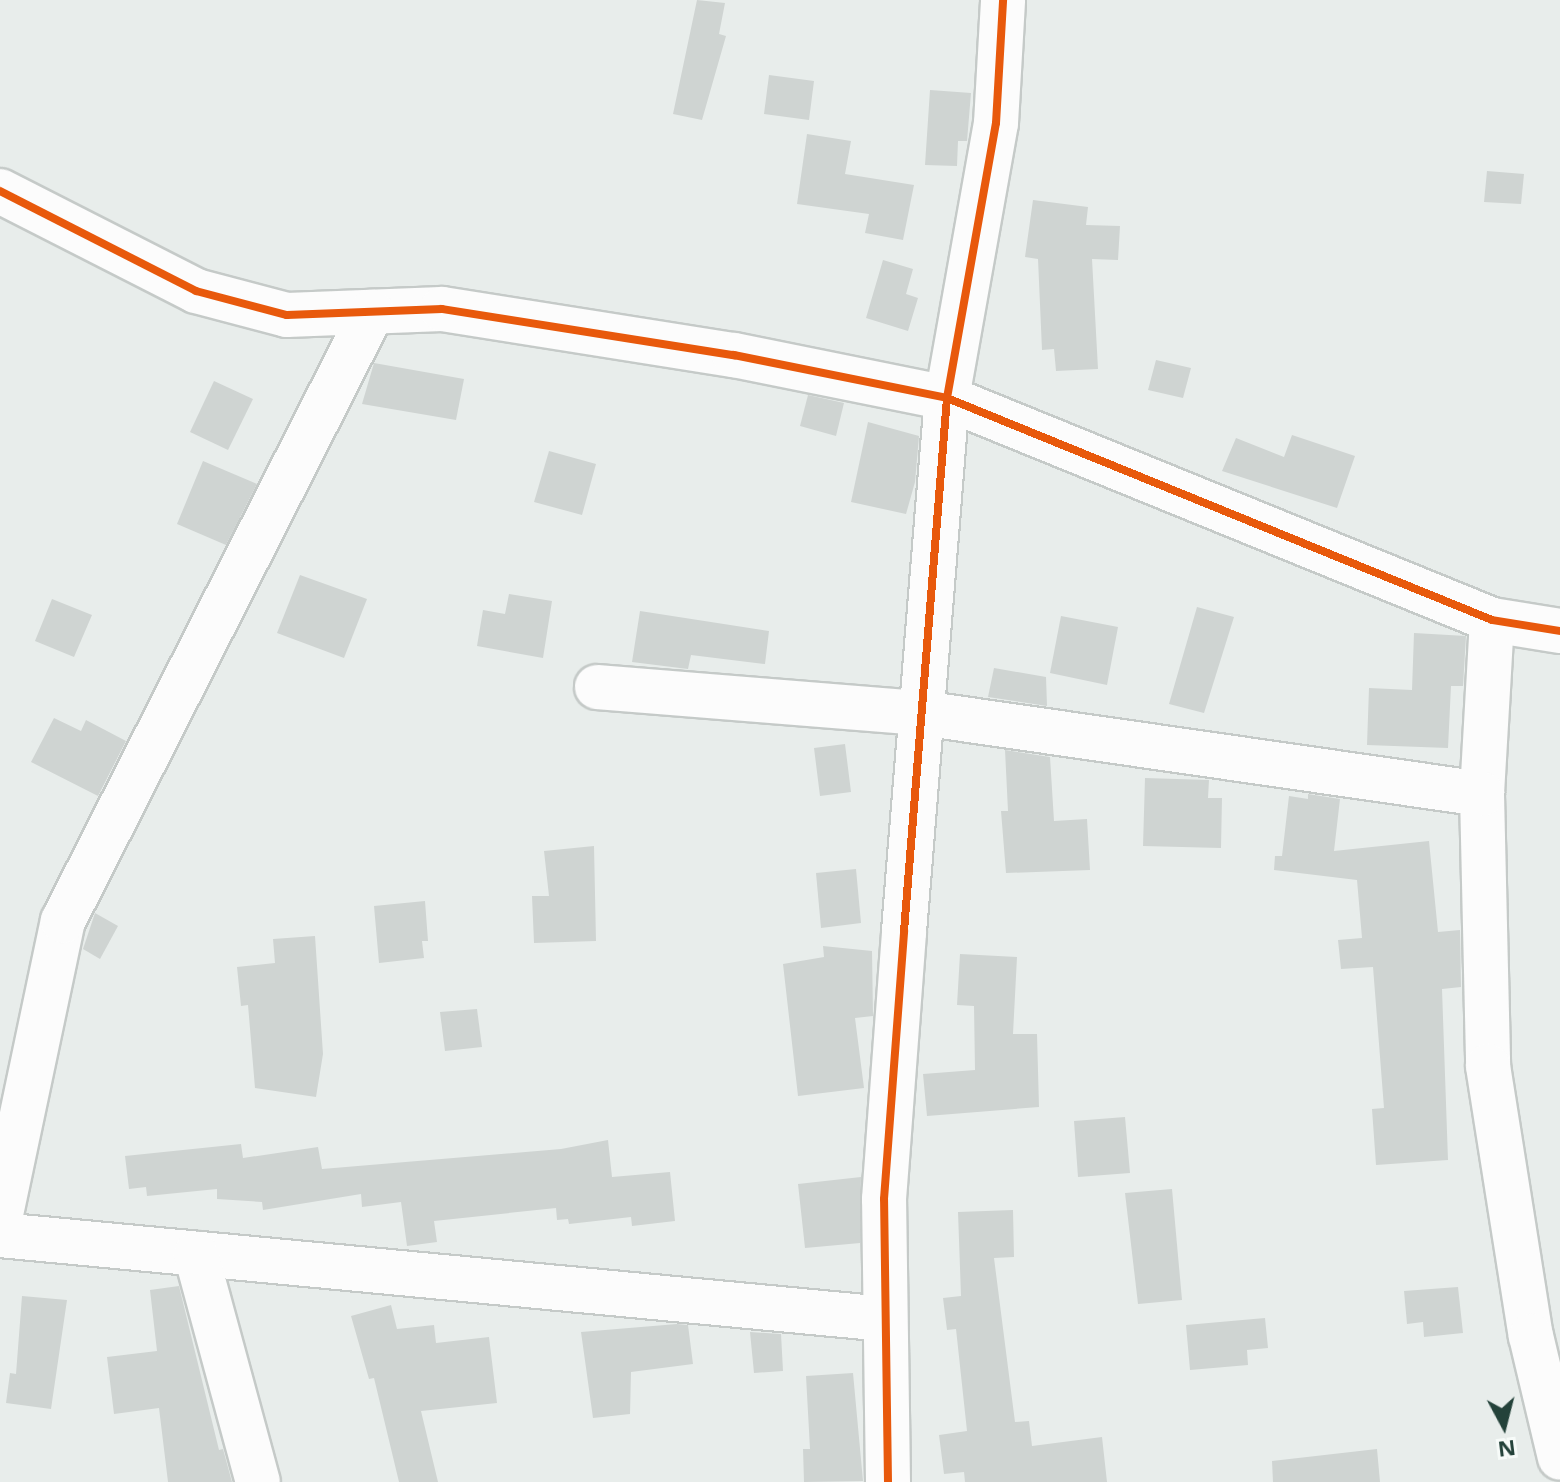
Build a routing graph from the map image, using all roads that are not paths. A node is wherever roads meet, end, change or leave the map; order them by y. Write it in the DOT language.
graph roads {
  1 [pos="1003,0"];
  2 [pos="0,191"];
  3 [pos="372,312"];
  4 [pos="947,398"];
  5 [pos="1492,620"];
  6 [pos="1560,631"];
  7 [pos="597,687"];
  8 [pos="921,713"];
  9 [pos="1482,794"];
  10 [pos="0,1219"];
  11 [pos="0,1235"];
  12 [pos="196,1254"];
  13 [pos="885,1319"];
  14 [pos="1560,1458"];
  15 [pos="258,1482"];
  16 [pos="888,1482"];
  1 -- 4 [label="street"];
  2 -- 3 [label="street"];
  3 -- 4 [label="street"];
  3 -- 10 [label="street"];
  4 -- 5 [label="street"];
  4 -- 8 [label="street"];
  5 -- 6 [label="street"];
  5 -- 9 [label="street"];
  7 -- 8 [label="street"];
  8 -- 9 [label="street"];
  8 -- 13 [label="street"];
  9 -- 14 [label="street"];
  11 -- 12 [label="street"];
  12 -- 13 [label="street"];
  12 -- 15 [label="street"];
  13 -- 16 [label="street"];
}
